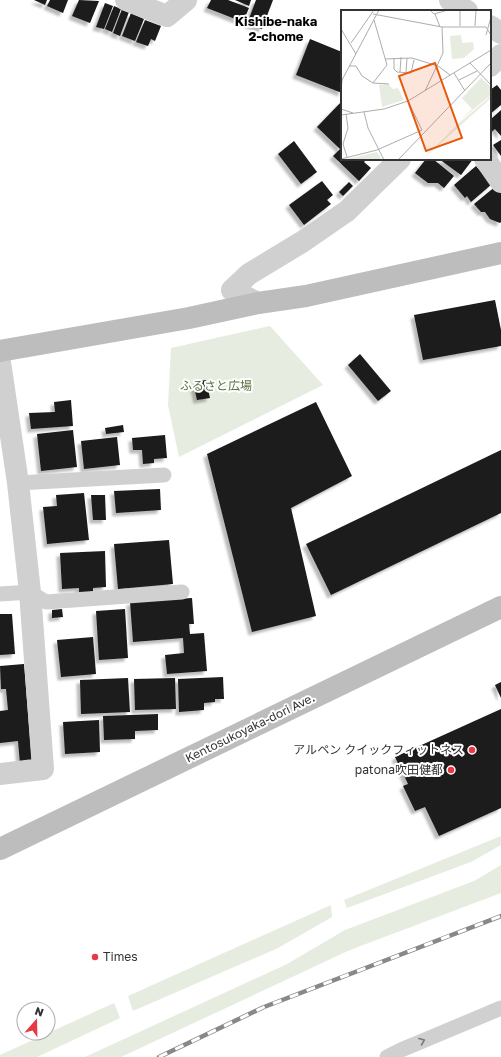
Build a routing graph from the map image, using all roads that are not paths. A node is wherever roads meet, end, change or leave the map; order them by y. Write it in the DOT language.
graph roads {
  1 [pos="126,0"];
  2 [pos="186,0"];
  3 [pos="450,0"];
  4 [pos="465,10"];
  5 [pos="491,27"];
  6 [pos="501,33"];
  7 [pos="501,55"];
  8 [pos="491,65"];
  9 [pos="399,160"];
  10 [pos="486,160"];
  11 [pos="501,182"];
  12 [pos="501,253"];
  13 [pos="258,303"];
  14 [pos="0,351"];
  15 [pos="0,362"];
  16 [pos="164,475"];
  17 [pos="18,482"];
  18 [pos="30,592"];
  19 [pos="182,592"];
  20 [pos="0,594"];
  21 [pos="501,607"];
  22 [pos="0,774"];
  23 [pos="0,849"];
  24 [pos="501,1008"];
  25 [pos="387,1057"];
  1 -- 2 [label="street"];
  3 -- 4 [label="street"];
  5 -- 6 [label="street"];
  7 -- 8 [label="street"];
  9 -- 13 [label="street"];
  10 -- 11 [label="street"];
  12 -- 13 [label="street"];
  13 -- 14 [label="street"];
  15 -- 17 [label="street"];
  16 -- 17 [label="lane"];
  17 -- 18 [label="street"];
  18 -- 19 [label="lane"];
  18 -- 20 [label="lane"];
  18 -- 22 [label="street"];
  21 -- 23 [label="street, Kentosukoyaka-dori Ave."];
  25 -- 24 [label="lane, one-way"];
}
